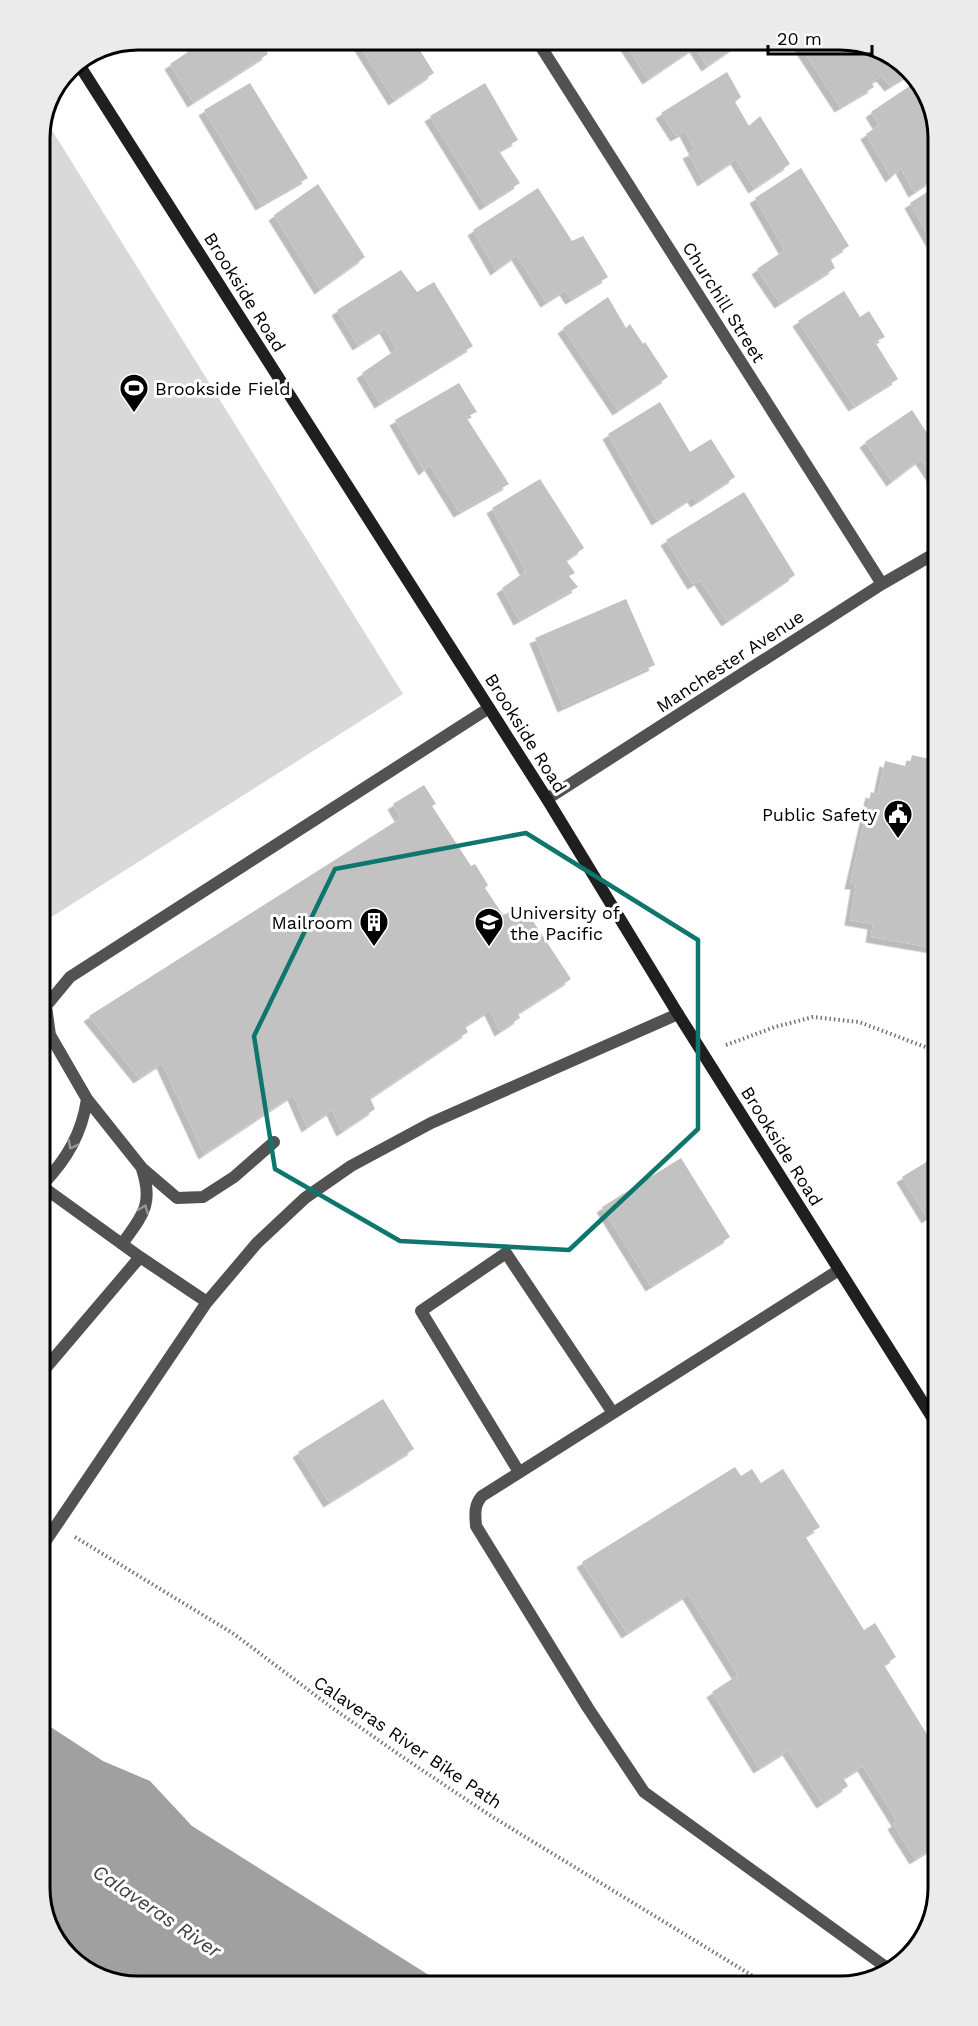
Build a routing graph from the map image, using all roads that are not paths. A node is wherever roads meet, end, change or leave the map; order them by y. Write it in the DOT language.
graph roads {
  1 [pos="543,50"];
  2 [pos="82,69"];
  3 [pos="928,557"];
  4 [pos="882,585"];
  5 [pos="489,708"];
  6 [pos="547,799"];
  7 [pos="50,1001"];
  8 [pos="678,1014"];
  9 [pos="50,1035"];
  10 [pos="87,1099"];
  11 [pos="274,1142"];
  12 [pos="142,1168"];
  13 [pos="50,1178"];
  14 [pos="50,1191"];
  15 [pos="122,1244"];
  16 [pos="140,1257"];
  17 [pos="839,1270"];
  18 [pos="207,1302"];
  19 [pos="50,1363"];
  20 [pos="928,1411"];
  21 [pos="613,1413"];
  22 [pos="519,1472"];
  23 [pos="50,1535"];
  24 [pos="884,1966"];
  1 -- 4 [label="street, Churchill Street"];
  2 -- 5 [label="street, Brookside Road"];
  3 -- 4 [label="street, Manchester Avenue"];
  4 -- 6 [label="street, Manchester Avenue"];
  5 -- 6 [label="street, Brookside Road"];
  5 -- 7 [label="street"];
  6 -- 8 [label="street, Brookside Road"];
  8 -- 17 [label="street, Brookside Road"];
  8 -- 18 [label="street"];
  9 -- 10 [label="street"];
  10 -- 12 [label="street"];
  10 -- 13 [label="street, one-way"];
  11 -- 12 [label="street"];
  15 -- 12 [label="street, one-way"];
  14 -- 15 [label="street"];
  15 -- 16 [label="street"];
  16 -- 18 [label="street"];
  16 -- 19 [label="street"];
  17 -- 20 [label="street, Brookside Road"];
  17 -- 21 [label="street"];
  18 -- 23 [label="street"];
  21 -- 22 [label="street"];
  21 -- 22 [label="street"];
  22 -- 24 [label="street"];
}
